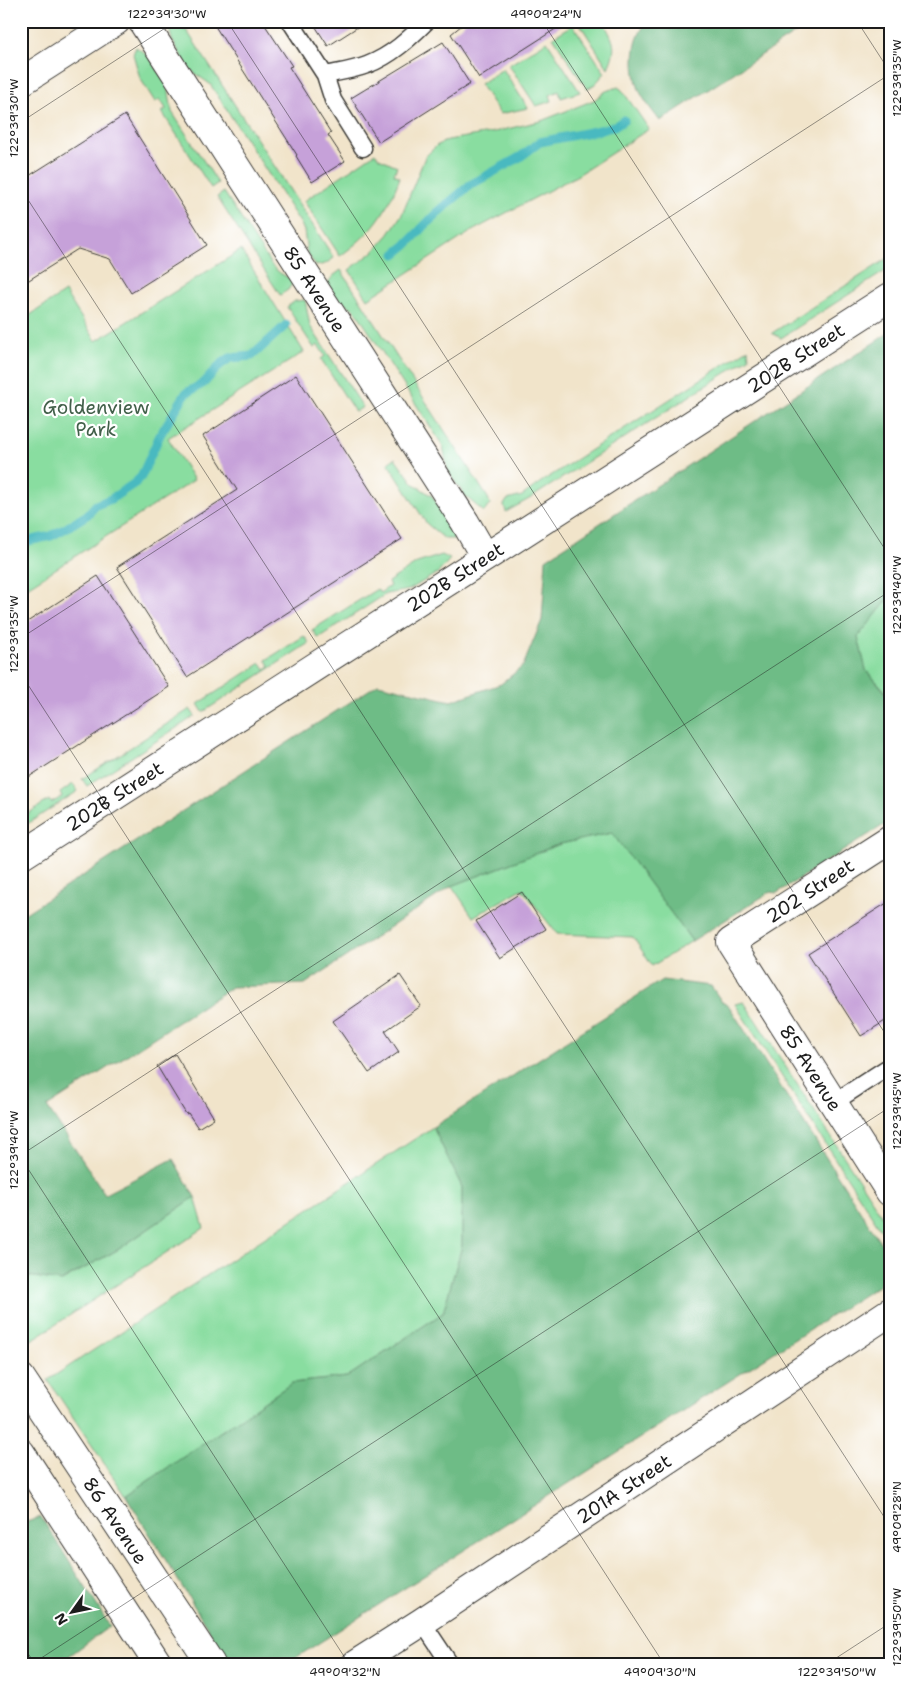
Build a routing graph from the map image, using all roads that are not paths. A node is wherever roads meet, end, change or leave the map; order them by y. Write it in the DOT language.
graph roads {
  1 [pos="116,21"];
  2 [pos="142,21"];
  3 [pos="290,21"];
  4 [pos="426,21"];
  5 [pos="326,74"];
  6 [pos="21,82"];
  7 [pos="363,148"];
  8 [pos="890,296"];
  9 [pos="485,557"];
  10 [pos="890,840"];
  11 [pos="21,856"];
  12 [pos="731,942"];
  13 [pos="890,1066"];
  14 [pos="833,1102"];
  15 [pos="890,1192"];
  16 [pos="890,1312"];
  17 [pos="21,1378"];
  18 [pos="21,1453"];
  19 [pos="422,1622"];
  20 [pos="158,1664"];
  21 [pos="211,1664"];
  22 [pos="356,1664"];
  23 [pos="450,1664"];
  1 -- 6 [label="street"];
  2 -- 9 [label="street, 85 Avenue"];
  3 -- 5 [label="lane"];
  4 -- 5 [label="lane"];
  5 -- 7 [label="lane"];
  8 -- 9 [label="street, 202B Street"];
  9 -- 11 [label="street, 202B Street"];
  10 -- 12 [label="street, 202 Street"];
  12 -- 14 [label="street, 85 Avenue"];
  13 -- 14 [label="lane"];
  14 -- 15 [label="street, 85 Avenue"];
  16 -- 19 [label="street, 201A Street"];
  17 -- 21 [label="street, 86 Avenue"];
  18 -- 20 [label="street"];
  19 -- 22 [label="street, 201A Street"];
  19 -- 23 [label="lane"];
}
